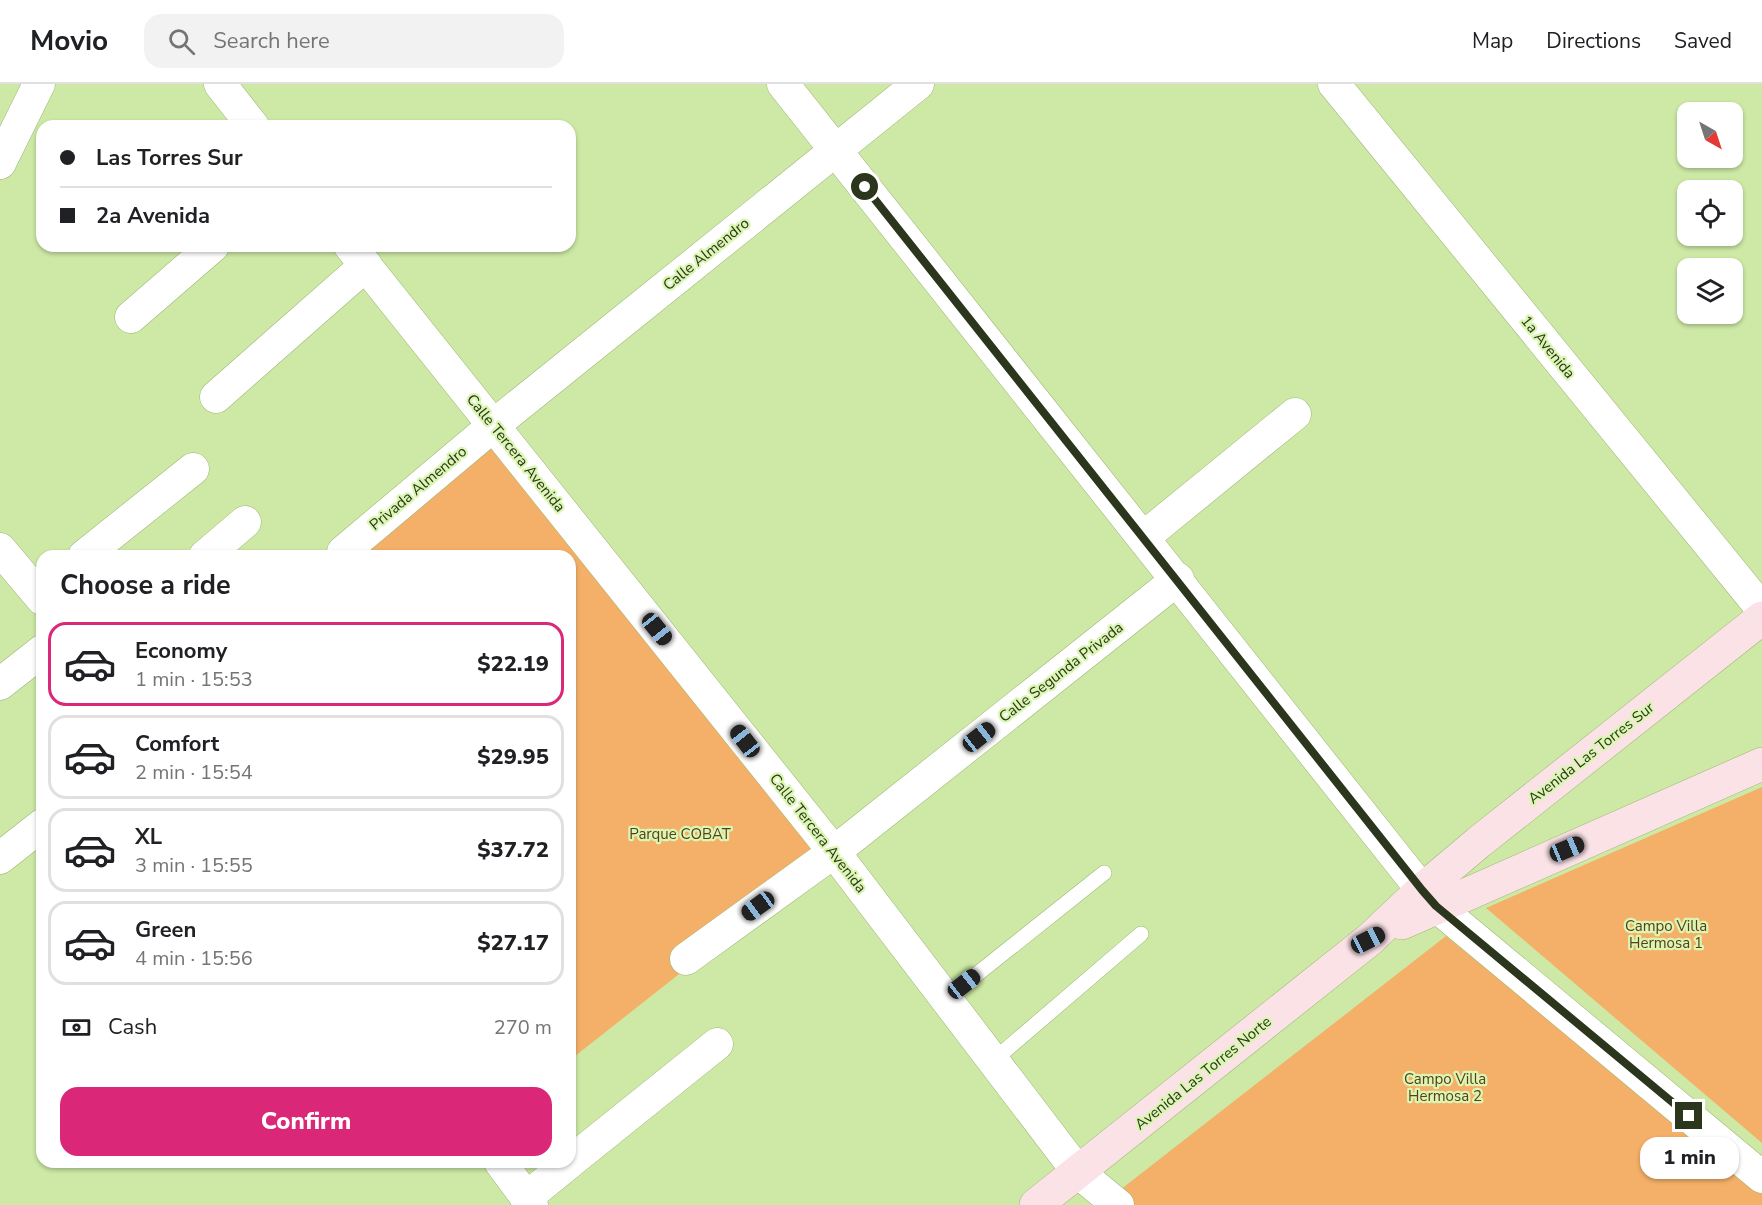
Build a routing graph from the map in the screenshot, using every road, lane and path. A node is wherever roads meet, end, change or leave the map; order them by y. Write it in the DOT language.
graph roads {
  1 [pos="39,84"];
  2 [pos="783,84"];
  3 [pos="918,84"];
  4 [pos="1334,84"];
  5 [pos="224,86"];
  6 [pos="249,120"];
  7 [pos="836,150"];
  8 [pos="0,163"];
  9 [pos="206,252"];
  10 [pos="358,256"];
  11 [pos="131,316"];
  12 [pos="216,397"];
  13 [pos="1294,414"];
  14 [pos="494,425"];
  15 [pos="193,469"];
  16 [pos="245,522"];
  17 [pos="1144,537"];
  18 [pos="0,549"];
  19 [pos="92,550"];
  20 [pos="212,550"];
  21 [pos="345,550"];
  22 [pos="1178,579"];
  23 [pos="36,589"];
  24 [pos="1762,609"];
  25 [pos="1762,618"];
  26 [pos="36,656"];
  27 [pos="0,684"];
  28 [pos="1762,764"];
  29 [pos="36,830"];
  30 [pos="834,852"];
  31 [pos="0,858"];
  32 [pos="1104,873"];
  33 [pos="1429,898"];
  34 [pos="1141,934"];
  35 [pos="686,959"];
  36 [pos="946,998"];
  37 [pos="717,1044"];
  38 [pos="994,1060"];
  39 [pos="576,1157"];
  40 [pos="504,1168"];
  41 [pos="564,1168"];
  42 [pos="1078,1172"];
  43 [pos="1762,1177"];
  44 [pos="529,1201"];
  45 [pos="1036,1205"];
  46 [pos="1118,1205"];
  1 -- 8 [label="street"];
  2 -- 7 [label="street"];
  3 -- 7 [label="street, Calle Almendro"];
  4 -- 24 [label="street, 1a Avenida"];
  5 -- 6 [label="street"];
  7 -- 14 [label="street, Calle Almendro"];
  7 -- 17 [label="street"];
  9 -- 11 [label="street"];
  10 -- 12 [label="street"];
  10 -- 14 [label="street, Calle Tercera Avenida"];
  13 -- 17 [label="street"];
  14 -- 21 [label="street, Privada Almendro"];
  14 -- 30 [label="street, Calle Tercera Avenida"];
  15 -- 19 [label="street"];
  16 -- 20 [label="street"];
  17 -- 22 [label="street"];
  18 -- 23 [label="street"];
  22 -- 30 [label="street, Calle Segunda Privada"];
  22 -- 33 [label="street"];
  25 -- 33 [label="main road, Avenida Las Torres Sur"];
  26 -- 27 [label="street"];
  28 -- 33 [label="main road, Avenida Las Torres Norte"];
  29 -- 31 [label="street"];
  30 -- 35 [label="street, Calle Segunda Privada"];
  30 -- 36 [label="street, Calle Tercera Avenida"];
  32 -- 36 [label="lane"];
  33 -- 42 [label="main road, Avenida Las Torres Norte"];
  33 -- 43 [label="street"];
  34 -- 38 [label="lane"];
  36 -- 38 [label="street, Calle Tercera Avenida"];
  37 -- 39 [label="street"];
  38 -- 42 [label="street, Calle Tercera Avenida"];
  40 -- 44 [label="street"];
  41 -- 44 [label="street"];
  42 -- 45 [label="main road, Avenida Las Torres Norte"];
  42 -- 46 [label="street, Calle Tercera Avenida"];
}
